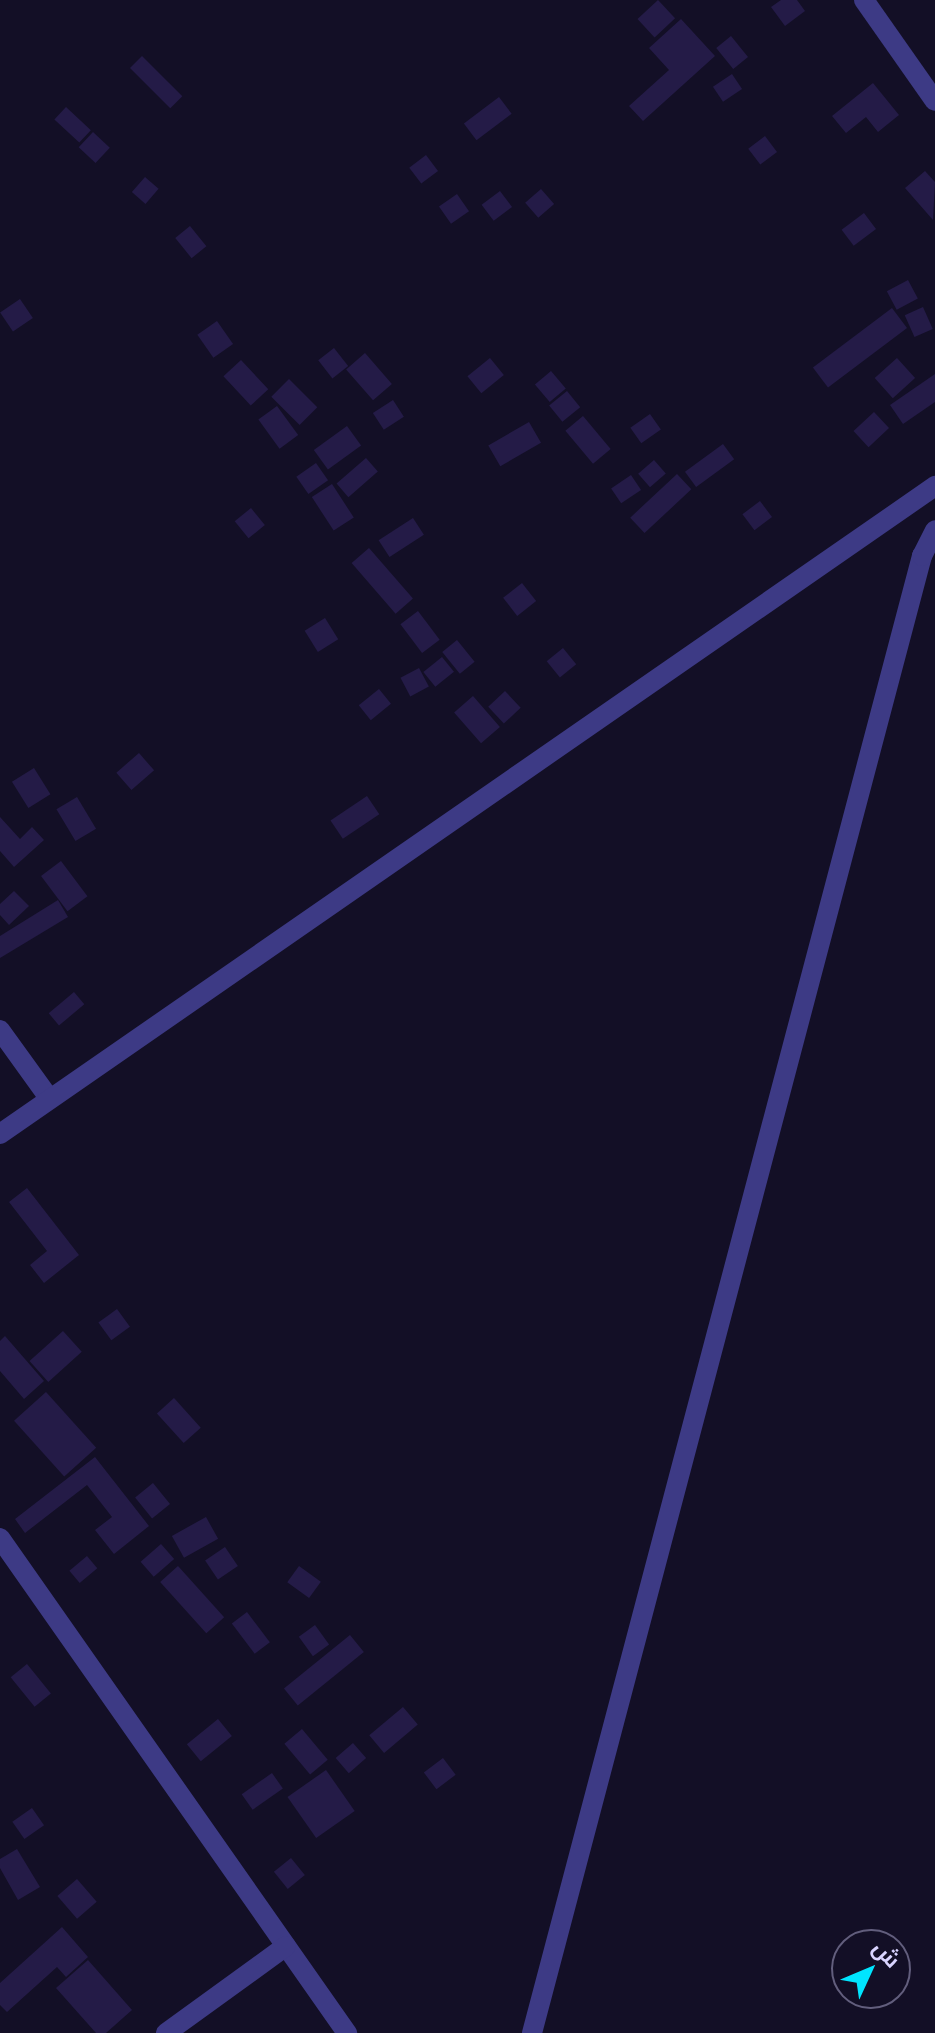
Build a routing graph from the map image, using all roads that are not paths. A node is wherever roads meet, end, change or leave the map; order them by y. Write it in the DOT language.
graph roads {
  1 [pos="864,0"];
  2 [pos="935,101"];
  3 [pos="935,486"];
  4 [pos="935,530"];
  5 [pos="0,1030"];
  6 [pos="49,1098"];
  7 [pos="0,1134"];
  8 [pos="0,1538"];
  9 [pos="286,1946"];
  10 [pos="166,2033"];
  11 [pos="347,2033"];
  12 [pos="532,2033"];
  1 -- 2 [label="street"];
  3 -- 6 [label="street"];
  4 -- 12 [label="street"];
  5 -- 6 [label="street"];
  6 -- 7 [label="street"];
  8 -- 9 [label="street"];
  9 -- 10 [label="street"];
  9 -- 11 [label="street"];
}
